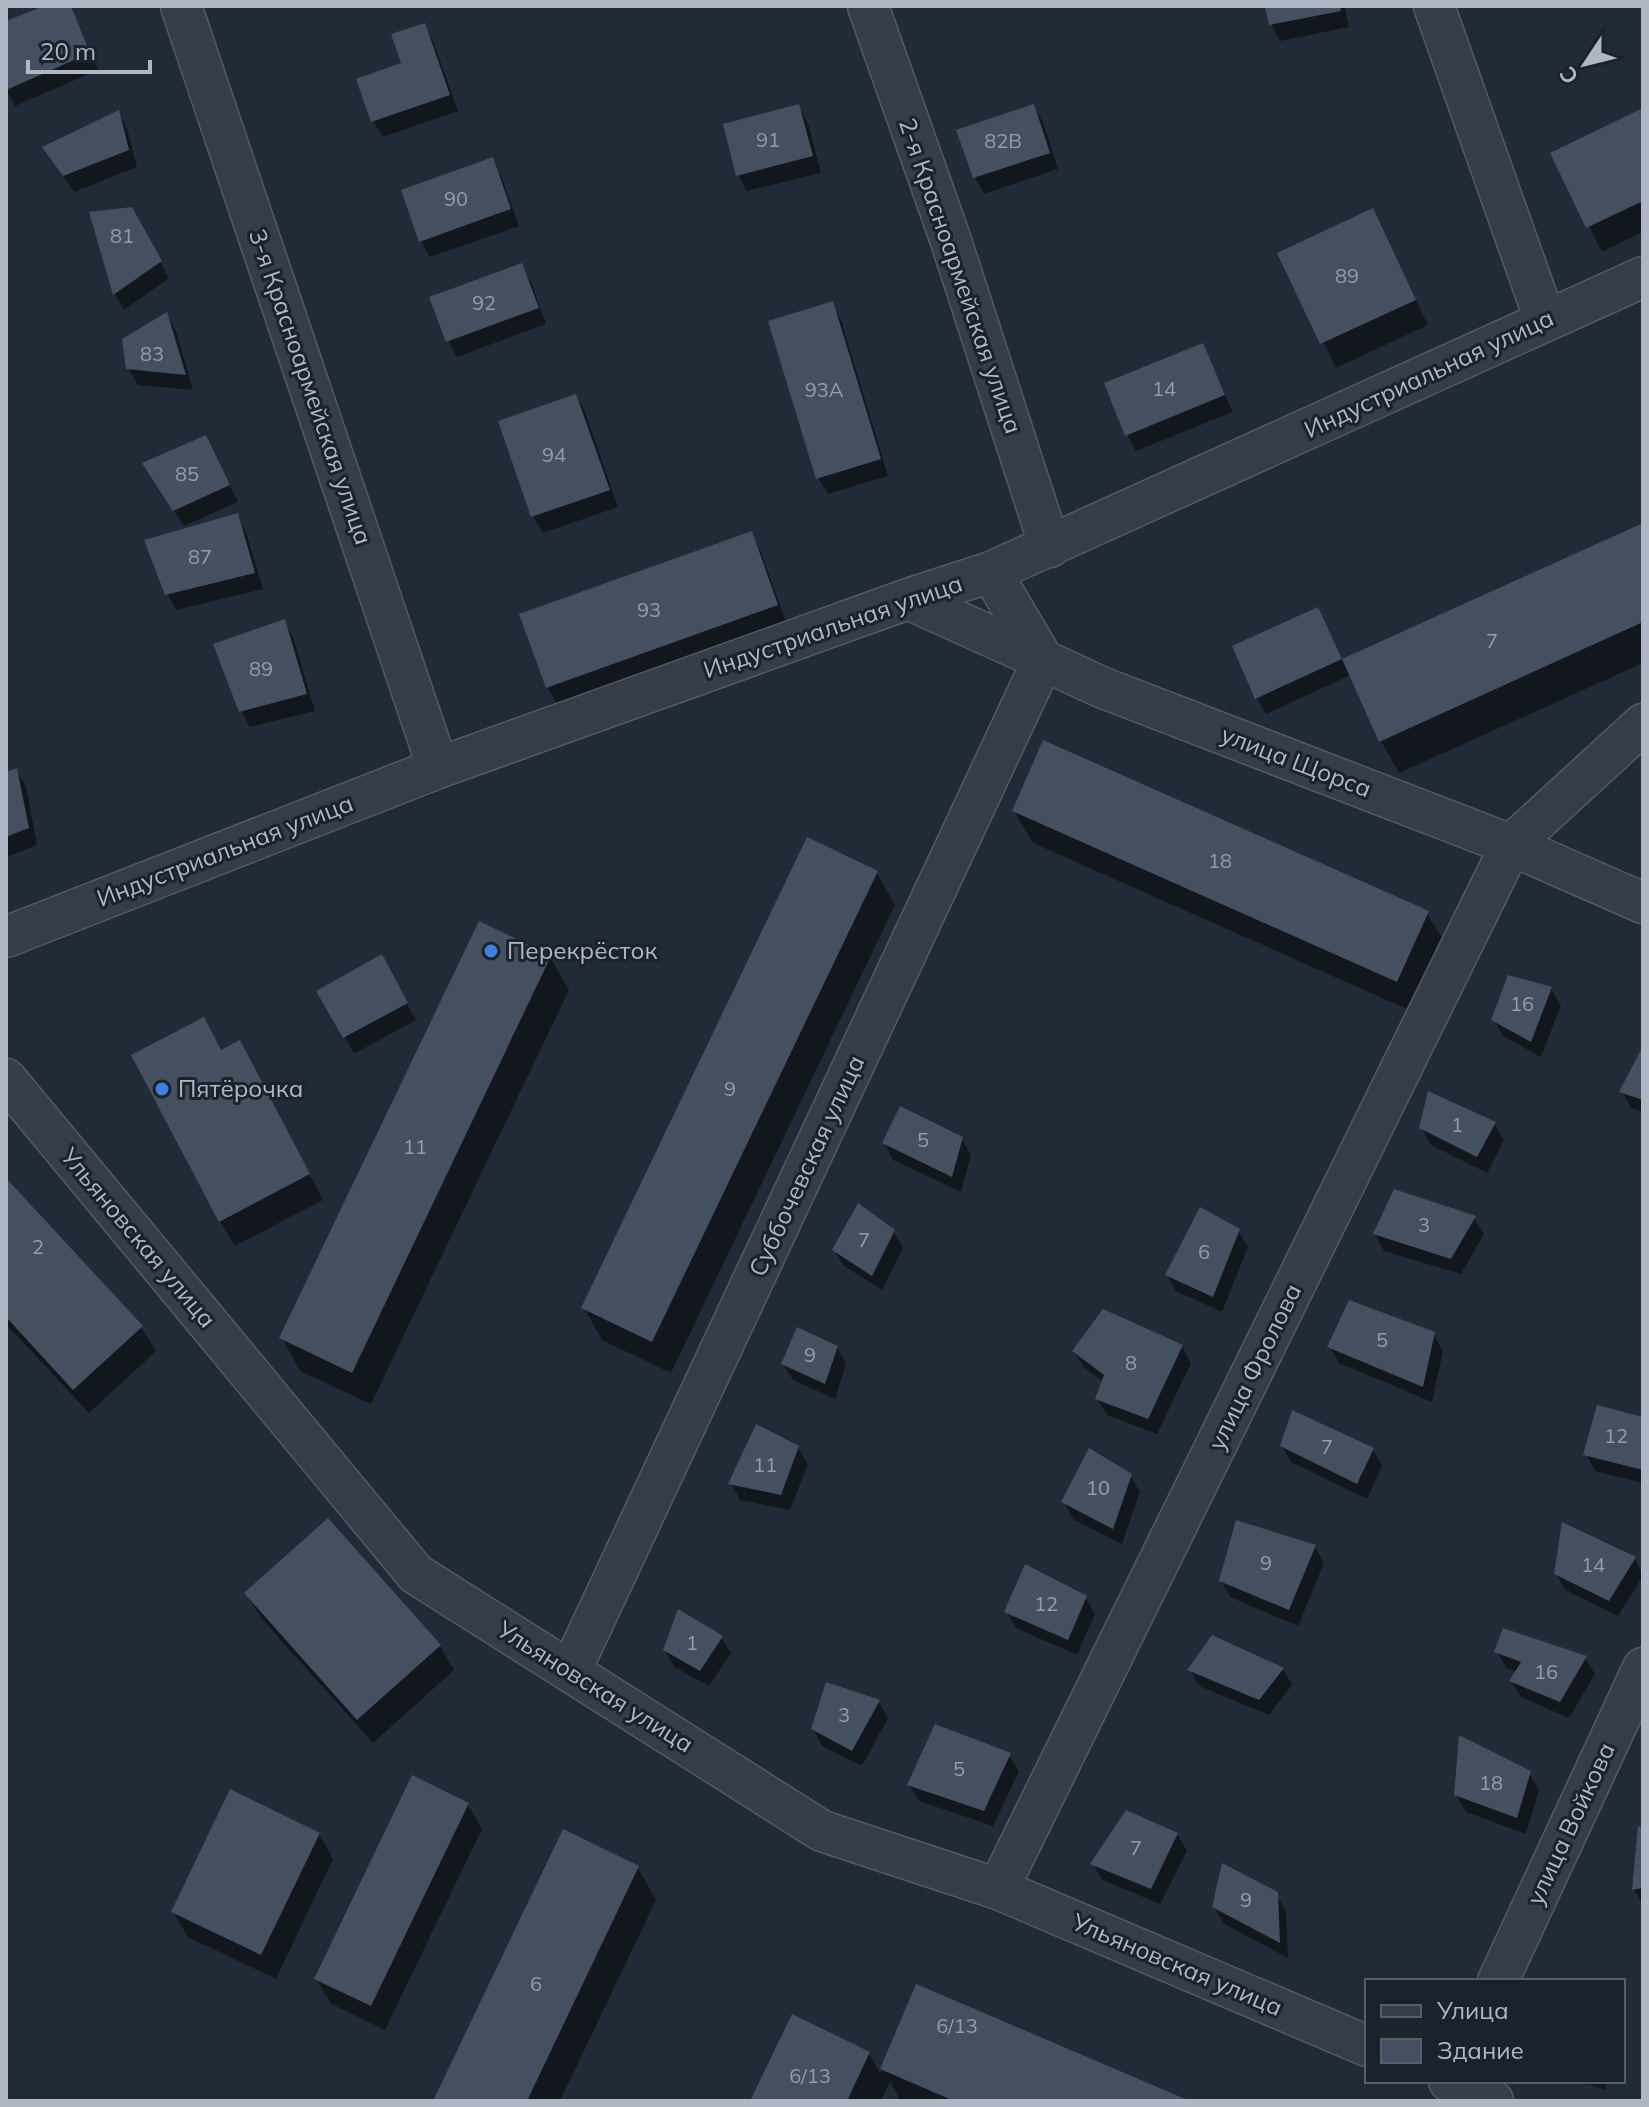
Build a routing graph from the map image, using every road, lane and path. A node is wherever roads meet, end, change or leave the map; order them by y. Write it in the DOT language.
graph roads {
  1 [pos="181,6"];
  2 [pos="868,6"];
  3 [pos="1434,6"];
  4 [pos="1643,277"];
  5 [pos="1545,320"];
  6 [pos="1050,547"];
  7 [pos="991,572"];
  8 [pos="908,599"];
  9 [pos="1043,660"];
  10 [pos="1643,724"];
  11 [pos="438,768"];
  12 [pos="1511,845"];
  13 [pos="1643,903"];
  14 [pos="6,937"];
  15 [pos="6,1079"];
  16 [pos="1643,1668"];
  17 [pos="570,1672"];
  18 [pos="998,1889"];
  19 [pos="1499,1979"];
  20 [pos="1365,2045"];
  21 [pos="1455,2083"];
  22 [pos="1493,2101"];
  1 -- 11 [label="street, 3-я Красноармейская улица"];
  2 -- 6 [label="street, 2-я Красноармейская улица"];
  3 -- 5 [label="street"];
  4 -- 5 [label="street, Индустриальная улица"];
  5 -- 6 [label="street, Индустриальная улица"];
  6 -- 7 [label="street, Индустриальная улица"];
  7 -- 8 [label="street, Индустриальная улица"];
  7 -- 9 [label="street"];
  8 -- 9 [label="street, улица Щорса"];
  8 -- 11 [label="street, Индустриальная улица"];
  9 -- 12 [label="street, улица Щорса"];
  9 -- 17 [label="street, Суббочевская улица"];
  10 -- 12 [label="street"];
  11 -- 14 [label="street, Индустриальная улица"];
  12 -- 13 [label="street, улица Щорса"];
  12 -- 18 [label="street, улица Фролова"];
  15 -- 17 [label="street, Ульяновская улица"];
  16 -- 19 [label="street, улица Войкова"];
  17 -- 18 [label="street, Ульяновская улица"];
  18 -- 20 [label="street, Ульяновская улица"];
  21 -- 22 [label="street"];
}
